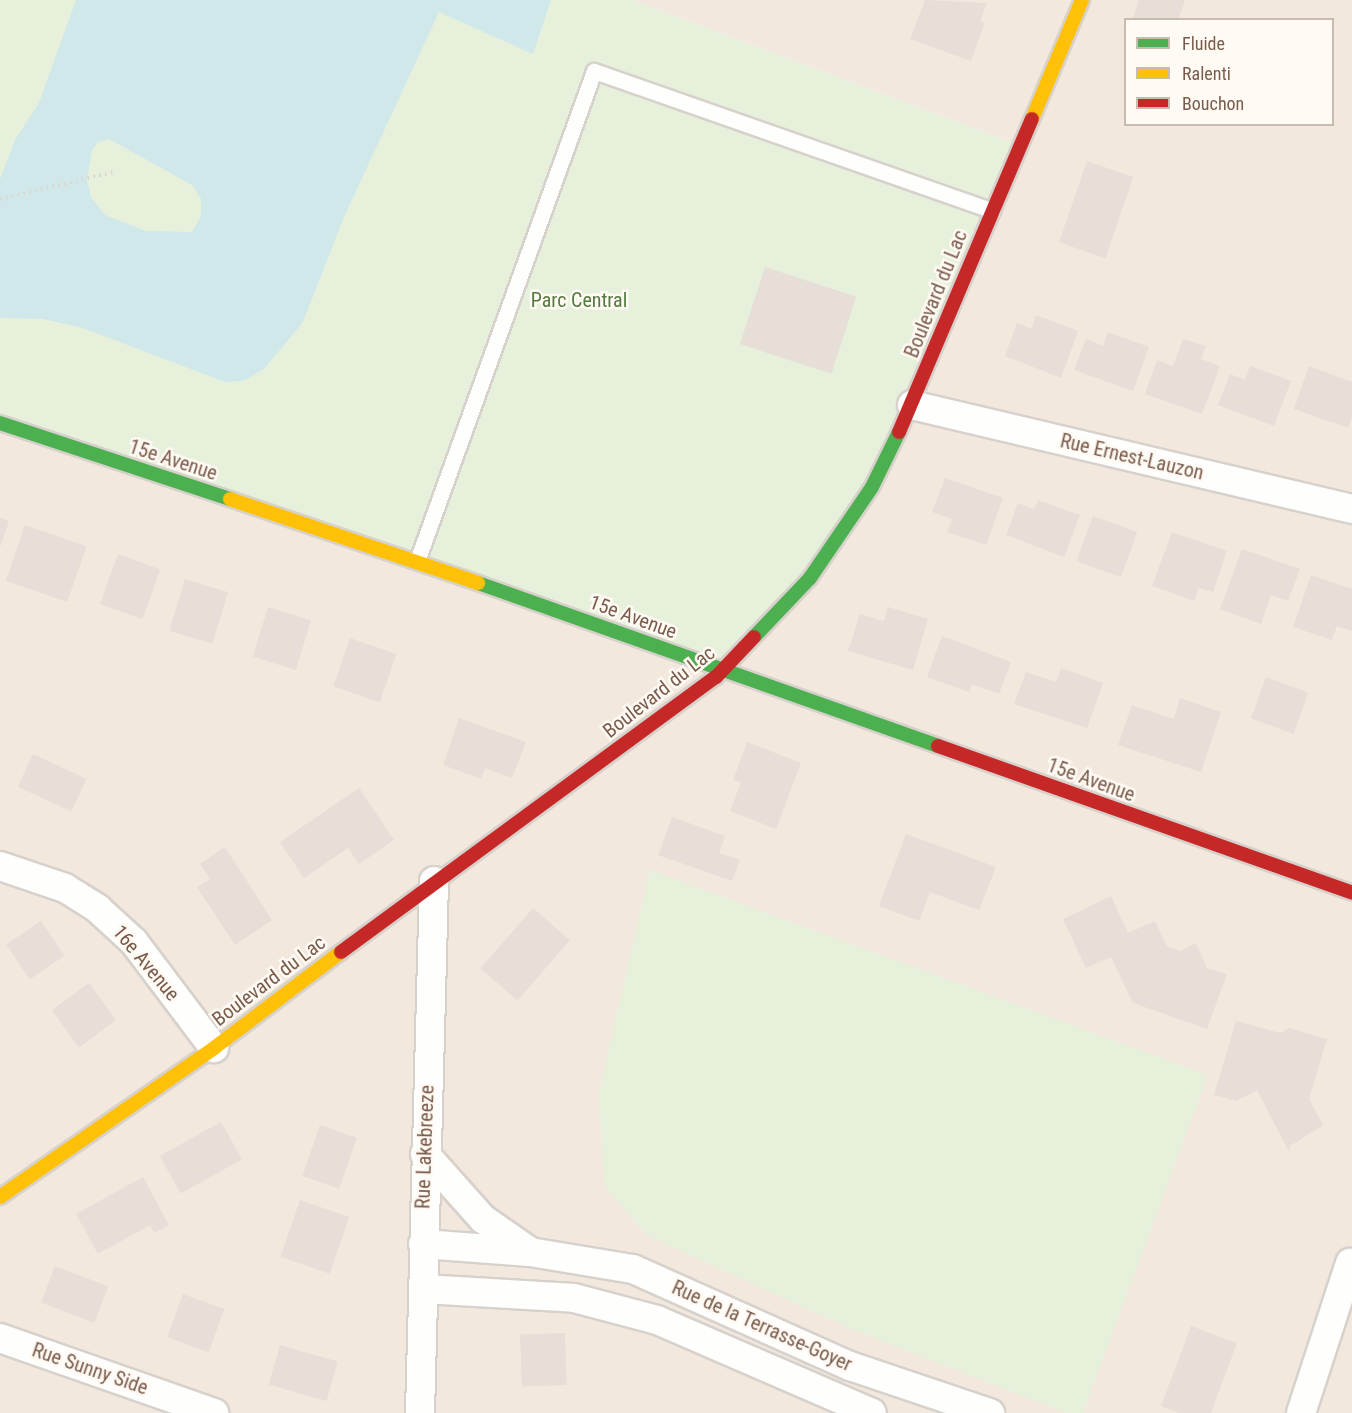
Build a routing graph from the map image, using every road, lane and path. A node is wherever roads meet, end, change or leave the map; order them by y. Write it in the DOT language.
graph roads {
  1 [pos="1082,0"];
  2 [pos="114,172"];
  3 [pos="0,199"];
  4 [pos="992,210"];
  5 [pos="912,405"];
  6 [pos="0,423"];
  7 [pos="1352,509"];
  8 [pos="417,561"];
  9 [pos="722,670"];
  10 [pos="0,866"];
  11 [pos="434,881"];
  12 [pos="1352,893"];
  13 [pos="214,1048"];
  14 [pos="425,1154"];
  15 [pos="0,1197"];
  16 [pos="423,1244"];
  17 [pos="530,1252"];
  18 [pos="1350,1263"];
  19 [pos="424,1289"];
  20 [pos="0,1338"];
  21 [pos="214,1413"];
  22 [pos="420,1413"];
  23 [pos="872,1413"];
  24 [pos="990,1413"];
  25 [pos="1301,1413"];
  1 -- 4 [label="street, Boulevard du Lac"];
  2 -- 3 [label="path"];
  4 -- 5 [label="street, Boulevard du Lac"];
  4 -- 8 [label="lane"];
  5 -- 7 [label="street, Rue Ernest-Lauzon"];
  5 -- 9 [label="street, Boulevard du Lac"];
  6 -- 8 [label="street, 15e Avenue"];
  8 -- 9 [label="street, 15e Avenue"];
  9 -- 11 [label="street, Boulevard du Lac"];
  9 -- 12 [label="street, 15e Avenue"];
  10 -- 13 [label="street, 16e Avenue"];
  11 -- 13 [label="street, Boulevard du Lac"];
  11 -- 14 [label="street, Rue Lakebreeze"];
  13 -- 15 [label="street, Boulevard du Lac"];
  14 -- 16 [label="street, Rue Lakebreeze"];
  14 -- 17 [label="street, Rue de la Terrasse-Goyer"];
  16 -- 17 [label="street, Rue de la Terrasse-Goyer"];
  16 -- 19 [label="street, Rue Lakebreeze"];
  17 -- 24 [label="street, Rue de la Terrasse-Goyer"];
  18 -- 25 [label="street"];
  19 -- 22 [label="street, Rue Lakebreeze"];
  19 -- 23 [label="street, Rue de la Terrasse-Goyer"];
  20 -- 21 [label="street, Rue Sunny Side"];
}
